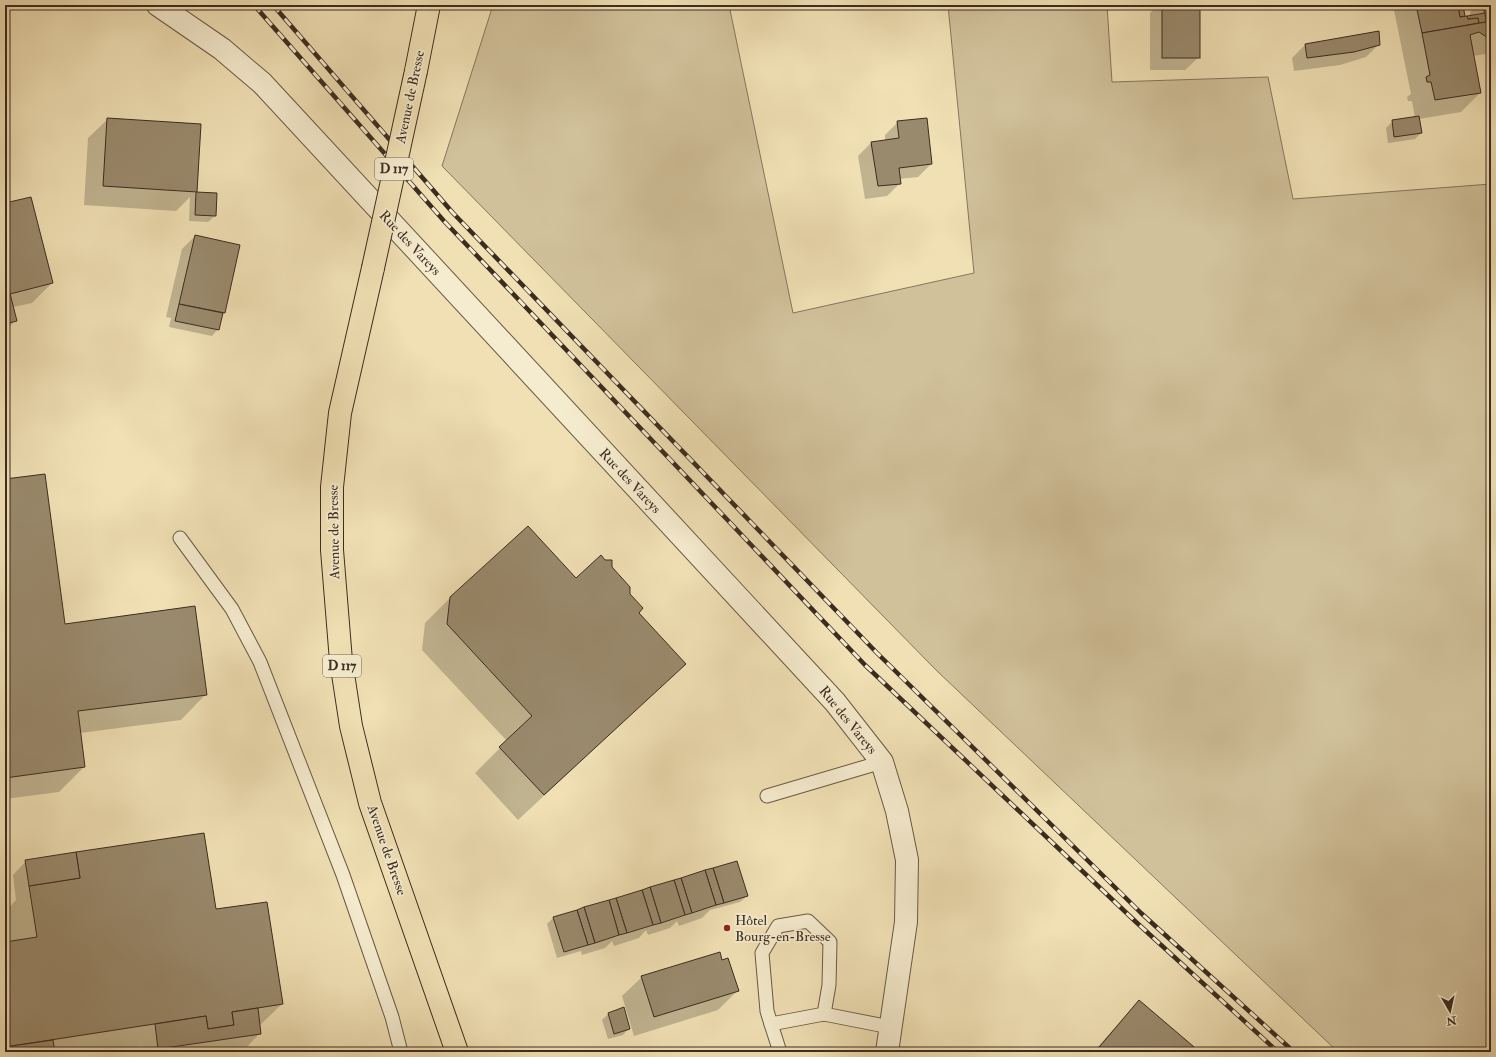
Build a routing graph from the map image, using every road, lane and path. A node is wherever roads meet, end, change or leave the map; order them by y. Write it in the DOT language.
graph roads {
  1 [pos="158,5"];
  2 [pos="430,5"];
  3 [pos="180,538"];
  4 [pos="882,762"];
  5 [pos="767,796"];
  6 [pos="824,1014"];
  7 [pos="771,1024"];
  8 [pos="890,1026"];
  9 [pos="400,1052"];
  10 [pos="456,1052"];
  11 [pos="780,1052"];
  12 [pos="887,1052"];
  1 -- 4 [label="street, Rue des Vareys"];
  2 -- 10 [label="main road, Avenue de Bresse / D 117, bridge"];
  3 -- 9 [label="lane"];
  4 -- 5 [label="lane"];
  4 -- 8 [label="street, Rue des Vareys"];
  6 -- 7 [label="lane"];
  6 -- 7 [label="lane"];
  6 -- 8 [label="lane"];
  7 -- 11 [label="lane"];
  8 -- 12 [label="street, Rue des Vareys"];
}
